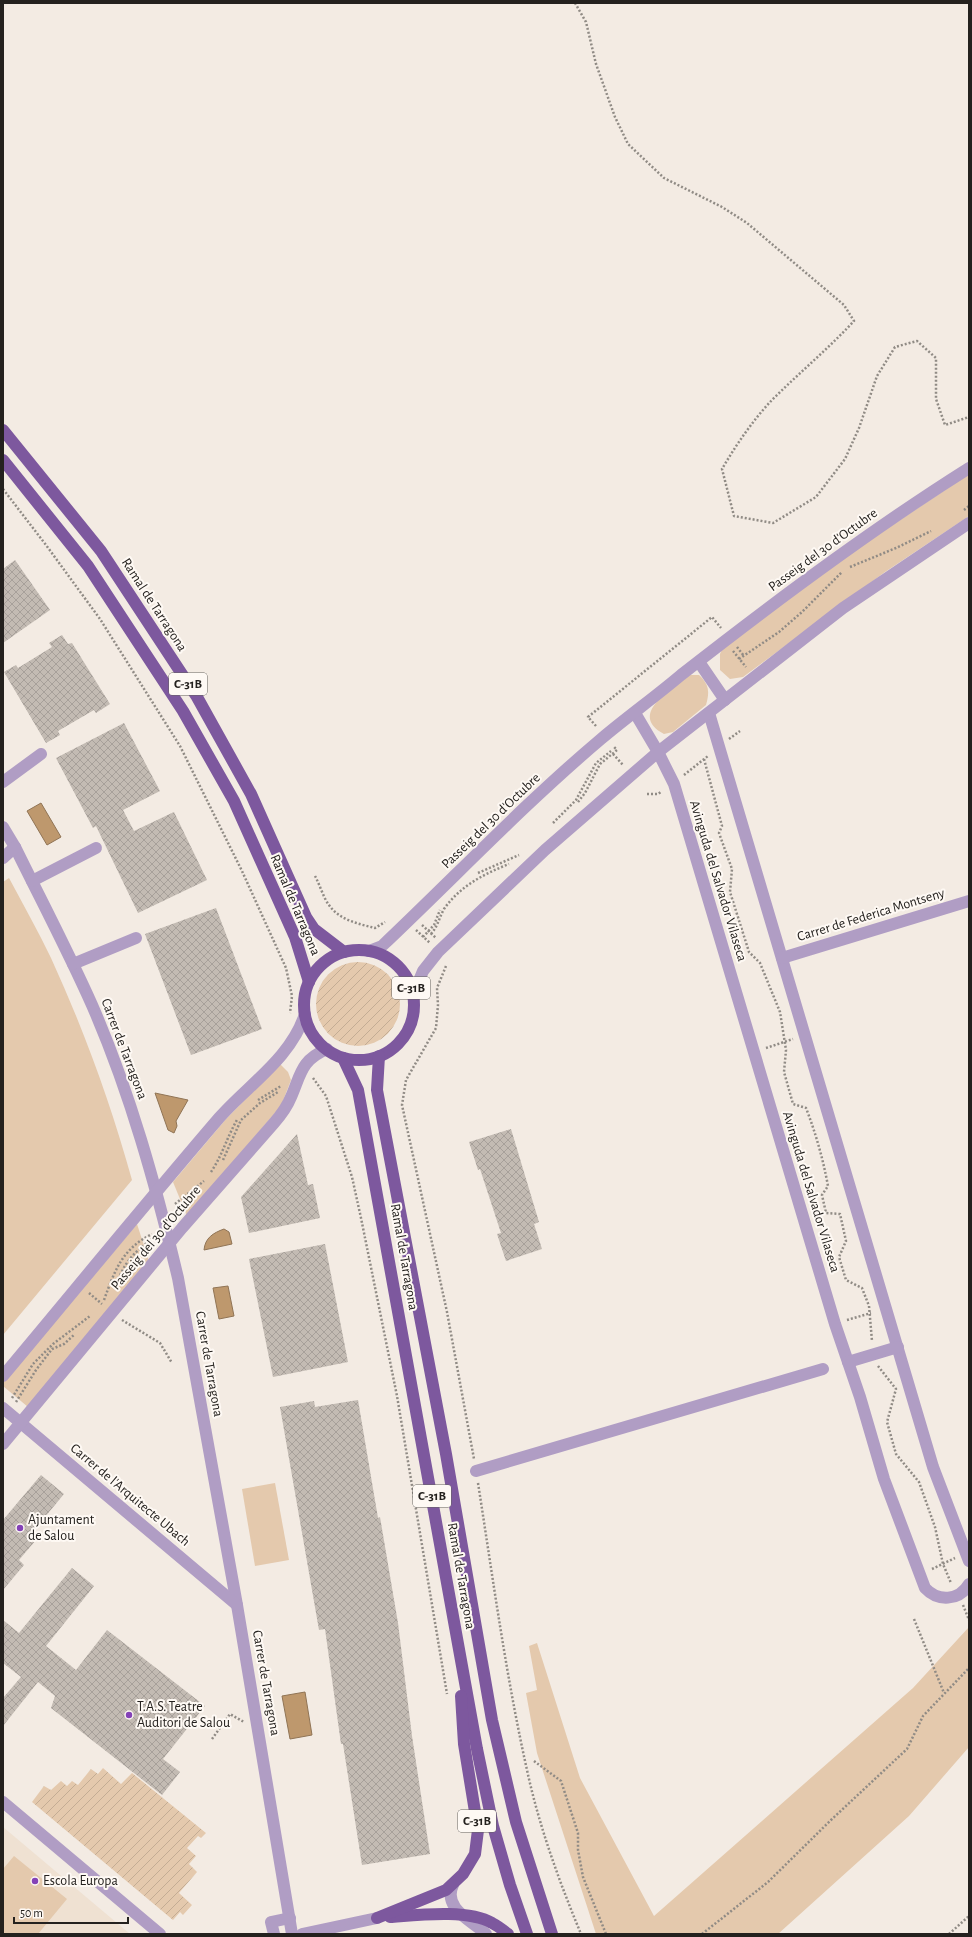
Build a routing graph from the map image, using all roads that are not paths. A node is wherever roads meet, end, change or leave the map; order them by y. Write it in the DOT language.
graph roads {
  1 [pos="3,430"];
  2 [pos="3,460"];
  3 [pos="969,468"];
  4 [pos="969,522"];
  5 [pos="699,662"];
  6 [pos="725,700"];
  7 [pos="635,713"];
  8 [pos="709,713"];
  9 [pos="658,752"];
  10 [pos="41,754"];
  11 [pos="3,782"];
  12 [pos="3,827"];
  13 [pos="15,847"];
  14 [pos="96,848"];
  15 [pos="3,858"];
  16 [pos="32,881"];
  17 [pos="969,901"];
  18 [pos="136,938"];
  19 [pos="369,951"];
  20 [pos="344,952"];
  21 [pos="782,958"];
  22 [pos="73,964"];
  23 [pos="309,982"];
  24 [pos="413,995"];
  25 [pos="305,1014"];
  26 [pos="326,1049"];
  27 [pos="379,1056"];
  28 [pos="343,1058"];
  29 [pos="156,1194"];
  30 [pos="170,1245"];
  31 [pos="898,1347"];
  32 [pos="848,1362"];
  33 [pos="823,1369"];
  34 [pos="3,1376"];
  35 [pos="6,1410"];
  36 [pos="21,1422"];
  37 [pos="3,1444"];
  38 [pos="476,1472"];
  39 [pos="964,1559"];
  40 [pos="969,1584"];
  41 [pos="237,1605"];
  42 [pos="462,1666"];
  43 [pos="3,1802"];
  44 [pos="453,1885"];
  45 [pos="465,1916"];
  46 [pos="290,1918"];
  47 [pos="377,1918"];
  48 [pos="270,1926"];
  49 [pos="483,1932"];
  50 [pos="160,1934"];
  51 [pos="292,1934"];
  52 [pos="302,1934"];
  53 [pos="508,1934"];
  54 [pos="527,1934"];
  55 [pos="552,1934"];
  1 -- 20 [label="main road, Ramal de Tarragona / C-31B"];
  2 -- 23 [label="main road, Ramal de Tarragona / C-31B"];
  3 -- 5 [label="street, Passeig del 30 d'Octubre"];
  4 -- 6 [label="street"];
  5 -- 6 [label="street"];
  5 -- 7 [label="street, Passeig del 30 d'Octubre"];
  6 -- 8 [label="street"];
  7 -- 9 [label="street"];
  7 -- 19 [label="street, Passeig del 30 d'Octubre"];
  8 -- 9 [label="street"];
  8 -- 21 [label="street"];
  9 -- 24 [label="street"];
  9 -- 32 [label="street, Avinguda del Salvador Vilaseca"];
  10 -- 11 [label="street"];
  12 -- 13 [label="street, Carrer de Tarragona"];
  13 -- 15 [label="street"];
  13 -- 16 [label="street, Carrer de Tarragona"];
  14 -- 16 [label="street"];
  16 -- 22 [label="street, Carrer de Tarragona"];
  17 -- 21 [label="street, Carrer de Federica Montseny"];
  18 -- 22 [label="street"];
  19 -- 20 [label="main road, C-31B"];
  19 -- 24 [label="main road, C-31B"];
  20 -- 23 [label="main road, C-31B"];
  21 -- 31 [label="street"];
  22 -- 29 [label="street, Carrer de Tarragona"];
  23 -- 25 [label="main road, C-31B"];
  24 -- 27 [label="main road, C-31B"];
  25 -- 26 [label="main road, C-31B"];
  25 -- 29 [label="street, Passeig del 30 d'Octubre"];
  26 -- 28 [label="main road, C-31B"];
  26 -- 30 [label="street, Passeig del 30 d'Octubre"];
  27 -- 28 [label="main road, C-31B"];
  27 -- 55 [label="main road, Ramal de Tarragona / C-31B"];
  28 -- 42 [label="main road, Ramal de Tarragona / C-31B"];
  29 -- 30 [label="street, Carrer de Tarragona"];
  29 -- 34 [label="street, Passeig del 30 d'Octubre"];
  30 -- 36 [label="street, Passeig del 30 d'Octubre"];
  30 -- 41 [label="street, Carrer de Tarragona"];
  31 -- 32 [label="street"];
  31 -- 39 [label="street"];
  32 -- 40 [label="street, Avinguda del Salvador Vilaseca"];
  33 -- 38 [label="street"];
  35 -- 36 [label="street, Carrer de l'Arquitecte Ubach"];
  36 -- 37 [label="street, Passeig del 30 d'Octubre"];
  36 -- 41 [label="street, Carrer de l'Arquitecte Ubach"];
  41 -- 46 [label="street, Carrer de Tarragona"];
  42 -- 44 [label="main road, C-31B"];
  42 -- 54 [label="main road, Ramal de Tarragona / C-31B"];
  43 -- 50 [label="street"];
  44 -- 45 [label="street"];
  44 -- 47 [label="main road, C-31B"];
  45 -- 47 [label="main road"];
  45 -- 49 [label="street"];
  45 -- 53 [label="main road"];
  46 -- 48 [label="street"];
  46 -- 51 [label="street, Carrer de Tarragona"];
  47 -- 52 [label="street"];
}
